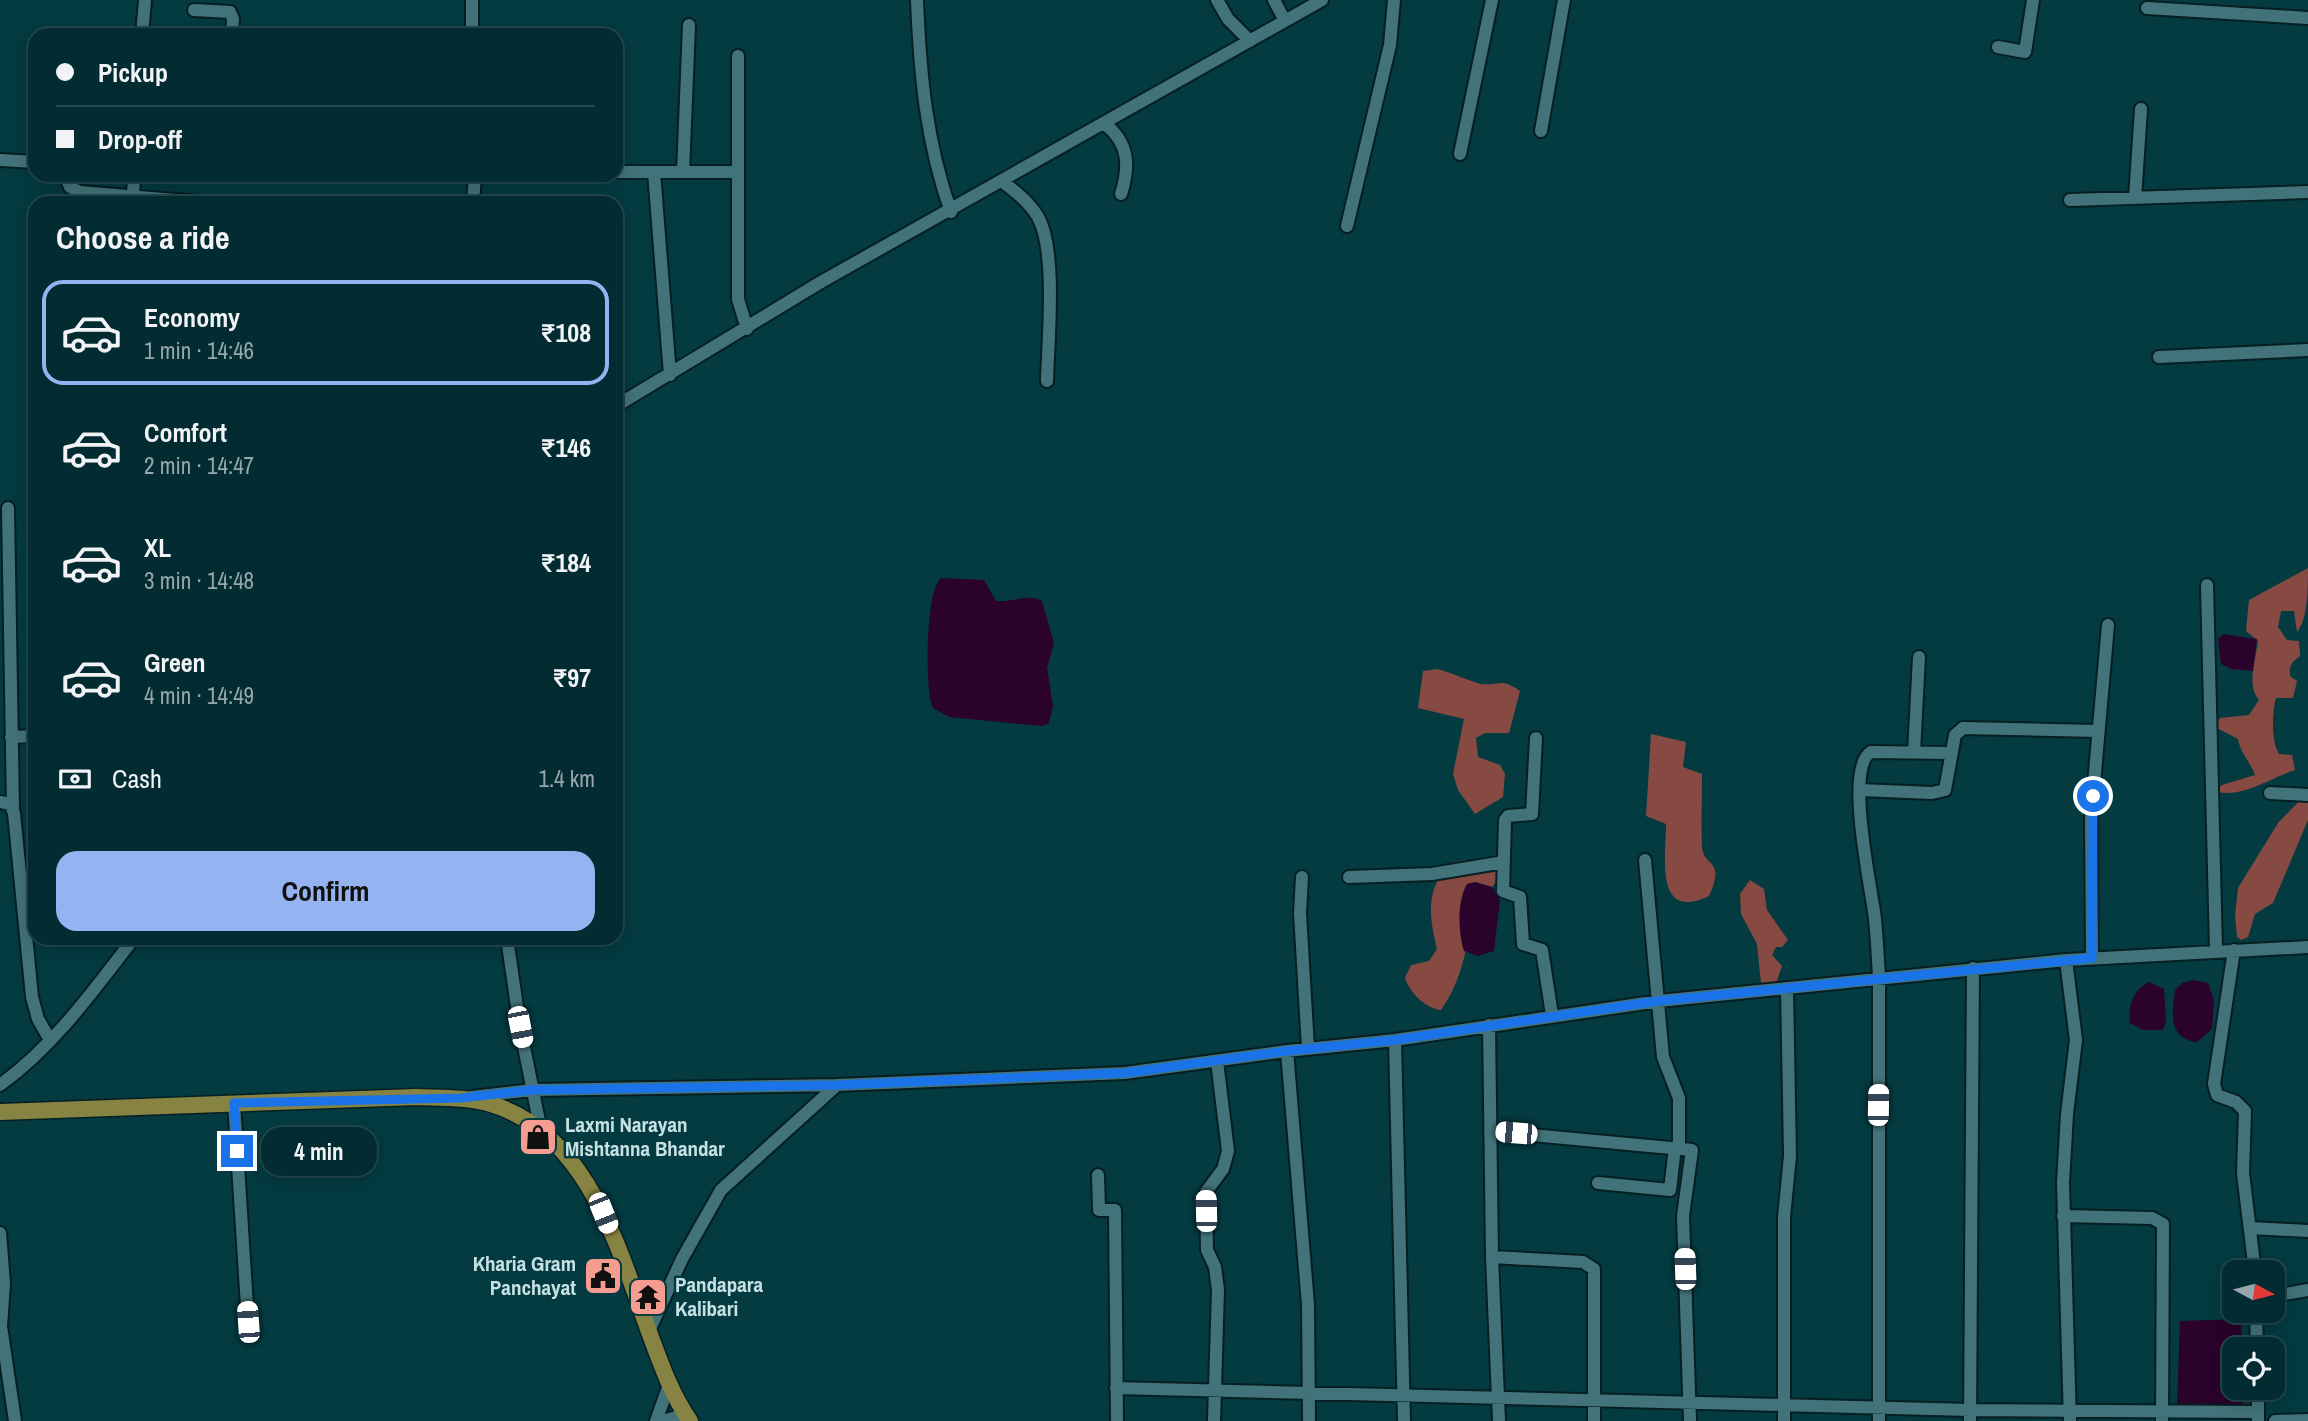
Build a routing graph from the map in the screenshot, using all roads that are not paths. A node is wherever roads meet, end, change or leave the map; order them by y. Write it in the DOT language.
graph roads {
  1 [pos="145,0"];
  2 [pos="472,0"];
  3 [pos="917,0"];
  4 [pos="1217,0"];
  5 [pos="1274,0"];
  6 [pos="1322,0"];
  7 [pos="1394,0"];
  8 [pos="1492,0"];
  9 [pos="1564,0"];
  10 [pos="2033,0"];
  11 [pos="2147,8"];
  12 [pos="194,9"];
  13 [pos="2308,18"];
  14 [pos="1285,21"];
  15 [pos="689,25"];
  16 [pos="143,28"];
  17 [pos="232,28"];
  18 [pos="472,28"];
  19 [pos="1250,41"];
  20 [pos="1998,47"];
  21 [pos="738,56"];
  22 [pos="2141,109"];
  23 [pos="1105,124"];
  24 [pos="1541,131"];
  25 [pos="1460,154"];
  26 [pos="0,160"];
  27 [pos="28,162"];
  28 [pos="623,172"];
  29 [pos="654,172"];
  30 [pos="683,172"];
  31 [pos="737,172"];
  32 [pos="68,182"];
  33 [pos="1003,182"];
  34 [pos="2308,192"];
  35 [pos="1121,194"];
  36 [pos="122,196"];
  37 [pos="2135,198"];
  38 [pos="2070,200"];
  39 [pos="951,212"];
  40 [pos="1347,226"];
  41 [pos="747,329"];
  42 [pos="2308,350"];
  43 [pos="2160,356"];
  44 [pos="670,374"];
  45 [pos="1047,377"];
  46 [pos="623,402"];
  47 [pos="8,508"];
  48 [pos="2207,585"];
  49 [pos="2108,625"];
  50 [pos="1919,657"];
  51 [pos="2098,731"];
  52 [pos="28,736"];
  53 [pos="11,737"];
  54 [pos="1536,738"];
  55 [pos="1914,752"];
  56 [pos="1950,753"];
  57 [pos="1860,790"];
  58 [pos="2270,793"];
  59 [pos="2308,795"];
  60 [pos="0,802"];
  61 [pos="13,808"];
  62 [pos="1645,860"];
  63 [pos="1504,862"];
  64 [pos="1302,877"];
  65 [pos="1349,877"];
  66 [pos="129,945"];
  67 [pos="509,945"];
  68 [pos="2308,947"];
  69 [pos="2216,950"];
  70 [pos="2234,950"];
  71 [pos="2092,958"];
  72 [pos="2066,960"];
  73 [pos="1973,968"];
  74 [pos="1879,978"];
  75 [pos="1787,988"];
  76 [pos="1658,1001"];
  77 [pos="1552,1015"];
  78 [pos="1489,1025"];
  79 [pos="50,1040"];
  80 [pos="1395,1040"];
  81 [pos="1308,1048"];
  82 [pos="1287,1051"];
  83 [pos="1217,1060"];
  84 [pos="1,1080"];
  85 [pos="837,1085"];
  86 [pos="532,1090"];
  87 [pos="461,1098"];
  88 [pos="234,1103"];
  89 [pos="0,1112"];
  90 [pos="541,1131"];
  91 [pos="1490,1131"];
  92 [pos="1677,1147"];
  93 [pos="1098,1175"];
  94 [pos="1598,1183"];
  95 [pos="2063,1216"];
  96 [pos="2250,1228"];
  97 [pos="2308,1231"];
  98 [pos="0,1233"];
  99 [pos="1492,1257"];
  100 [pos="2254,1260"];
  101 [pos="2308,1290"];
  102 [pos="2286,1294"];
  103 [pos="248,1322"];
  104 [pos="649,1331"];
  105 [pos="670,1382"];
  106 [pos="1116,1388"];
  107 [pos="1214,1391"];
  108 [pos="1310,1395"];
  109 [pos="1404,1395"];
  110 [pos="1500,1396"];
  111 [pos="1594,1399"];
  112 [pos="1690,1402"];
  113 [pos="1784,1405"];
  114 [pos="1879,1407"];
  115 [pos="1970,1416"];
  116 [pos="2070,1416"];
  117 [pos="2162,1416"];
  118 [pos="2258,1417"];
  119 [pos="688,1418"];
  120 [pos="2308,1420"];
  121 [pos="15,1421"];
  122 [pos="656,1421"];
  123 [pos="663,1421"];
  124 [pos="1117,1421"];
  125 [pos="1214,1421"];
  126 [pos="1309,1421"];
  127 [pos="1404,1421"];
  128 [pos="1499,1421"];
  129 [pos="1594,1421"];
  130 [pos="1690,1421"];
  131 [pos="1784,1421"];
  132 [pos="1879,1421"];
  133 [pos="2275,1421"];
  1 -- 16 [label="street"];
  2 -- 18 [label="street"];
  3 -- 39 [label="street"];
  4 -- 19 [label="street"];
  5 -- 14 [label="street"];
  6 -- 14 [label="street"];
  7 -- 40 [label="street"];
  8 -- 25 [label="street"];
  9 -- 24 [label="street"];
  10 -- 20 [label="street"];
  11 -- 13 [label="street"];
  12 -- 17 [label="street"];
  14 -- 19 [label="street"];
  15 -- 30 [label="street"];
  19 -- 23 [label="street"];
  21 -- 31 [label="street"];
  22 -- 37 [label="street"];
  23 -- 33 [label="street"];
  23 -- 35 [label="street"];
  26 -- 27 [label="street"];
  28 -- 29 [label="street"];
  29 -- 30 [label="street"];
  29 -- 44 [label="street"];
  30 -- 31 [label="street"];
  31 -- 41 [label="street"];
  32 -- 36 [label="street"];
  33 -- 39 [label="street"];
  33 -- 45 [label="street"];
  34 -- 37 [label="street"];
  37 -- 38 [label="street"];
  39 -- 41 [label="street"];
  41 -- 44 [label="street"];
  42 -- 43 [label="street"];
  44 -- 46 [label="street"];
  47 -- 53 [label="street"];
  48 -- 69 [label="street"];
  49 -- 51 [label="street"];
  50 -- 55 [label="street"];
  51 -- 56 [label="street"];
  51 -- 71 [label="street"];
  52 -- 53 [label="street"];
  53 -- 61 [label="street"];
  54 -- 63 [label="street"];
  55 -- 56 [label="street"];
  55 -- 57 [label="street"];
  56 -- 57 [label="street"];
  57 -- 74 [label="street"];
  58 -- 59 [label="street"];
  60 -- 61 [label="street"];
  61 -- 79 [label="street"];
  62 -- 76 [label="street"];
  63 -- 65 [label="street"];
  63 -- 77 [label="street"];
  64 -- 81 [label="street"];
  66 -- 79 [label="street"];
  67 -- 86 [label="street"];
  68 -- 70 [label="street"];
  69 -- 70 [label="street"];
  69 -- 71 [label="street"];
  70 -- 96 [label="street"];
  71 -- 72 [label="street"];
  72 -- 73 [label="street"];
  72 -- 95 [label="street"];
  73 -- 74 [label="street"];
  73 -- 115 [label="street"];
  74 -- 75 [label="street"];
  74 -- 114 [label="street"];
  75 -- 76 [label="street"];
  75 -- 113 [label="street"];
  76 -- 77 [label="street"];
  76 -- 92 [label="street"];
  77 -- 78 [label="street"];
  78 -- 80 [label="street"];
  78 -- 91 [label="street"];
  79 -- 84 [label="street"];
  80 -- 81 [label="street"];
  80 -- 109 [label="street"];
  81 -- 82 [label="street"];
  82 -- 83 [label="street"];
  82 -- 108 [label="street"];
  83 -- 85 [label="street"];
  83 -- 107 [label="street"];
  85 -- 86 [label="street"];
  85 -- 104 [label="street"];
  86 -- 87 [label="street"];
  86 -- 90 [label="street"];
  87 -- 88 [label="main road"];
  87 -- 90 [label="main road"];
  88 -- 89 [label="main road"];
  88 -- 103 [label="street"];
  90 -- 104 [label="main road"];
  91 -- 92 [label="street"];
  91 -- 99 [label="street"];
  92 -- 94 [label="street"];
  92 -- 112 [label="street"];
  93 -- 106 [label="street"];
  95 -- 116 [label="street"];
  95 -- 117 [label="street"];
  96 -- 97 [label="street"];
  96 -- 100 [label="street"];
  98 -- 121 [label="street"];
  99 -- 110 [label="street"];
  99 -- 111 [label="street"];
  101 -- 102 [label="street"];
  104 -- 105 [label="main road"];
  105 -- 119 [label="main road"];
  105 -- 122 [label="street"];
  106 -- 107 [label="street"];
  106 -- 124 [label="street"];
  107 -- 108 [label="street"];
  107 -- 125 [label="street"];
  108 -- 109 [label="street"];
  108 -- 126 [label="street"];
  109 -- 110 [label="street"];
  109 -- 127 [label="street"];
  110 -- 111 [label="street"];
  110 -- 128 [label="street"];
  111 -- 112 [label="street"];
  111 -- 129 [label="street"];
  112 -- 113 [label="street"];
  112 -- 130 [label="street"];
  113 -- 114 [label="street"];
  113 -- 131 [label="street"];
  114 -- 115 [label="street"];
  114 -- 132 [label="street"];
  115 -- 116 [label="street"];
  116 -- 117 [label="street"];
  117 -- 118 [label="street"];
  119 -- 123 [label="street"];
  120 -- 133 [label="street"];
}
